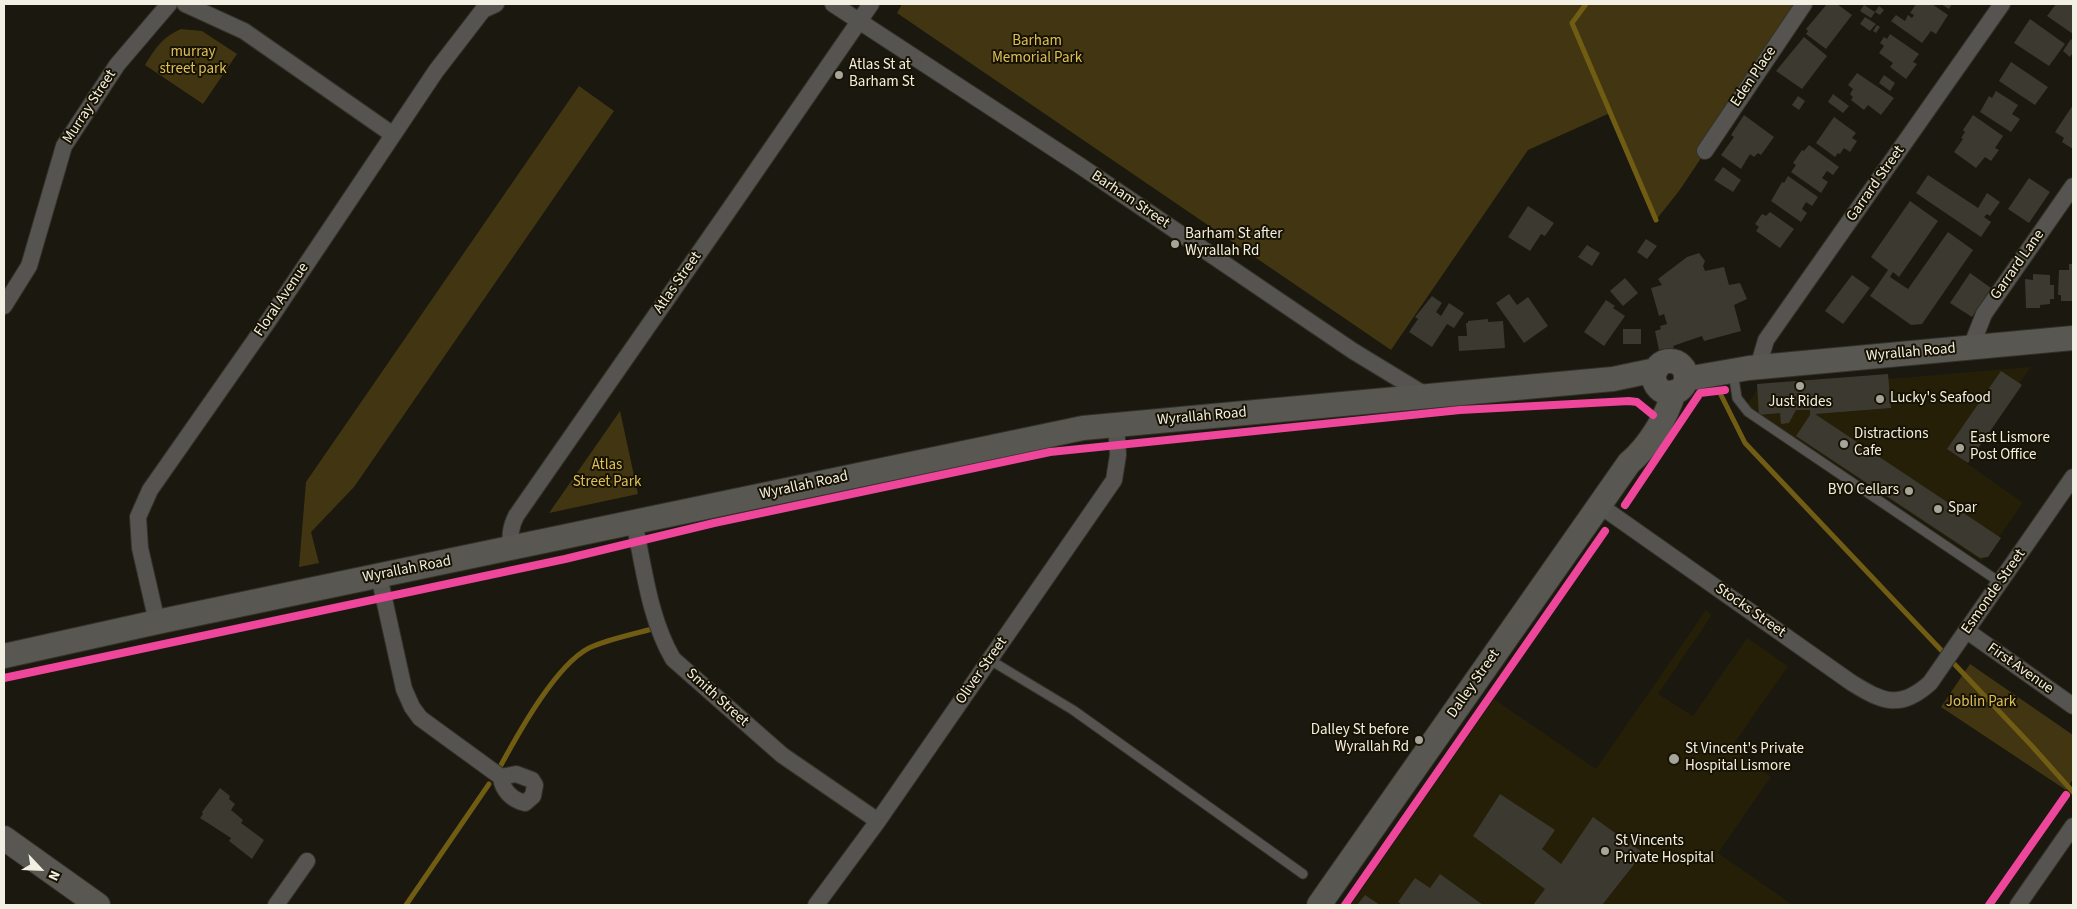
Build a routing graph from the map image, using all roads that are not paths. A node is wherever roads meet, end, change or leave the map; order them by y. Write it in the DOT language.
graph roads {
  1 [pos="169,4"];
  2 [pos="185,4"];
  3 [pos="496,4"];
  4 [pos="833,4"];
  5 [pos="871,4"];
  6 [pos="1804,4"];
  7 [pos="2002,4"];
  8 [pos="859,21"];
  9 [pos="392,134"];
  10 [pos="1705,151"];
  11 [pos="2073,186"];
  12 [pos="4,306"];
  13 [pos="2073,338"];
  14 [pos="1970,348"];
  15 [pos="1746,369"];
  16 [pos="1668,380"];
  17 [pos="1427,396"];
  18 [pos="1116,424"];
  19 [pos="2073,477"];
  20 [pos="1599,505"];
  21 [pos="634,522"];
  22 [pos="511,549"];
  23 [pos="379,576"];
  24 [pos="2001,583"];
  25 [pos="157,622"];
  26 [pos="1967,631"];
  27 [pos="4,656"];
  28 [pos="990,660"];
  29 [pos="1907,700"];
  30 [pos="2073,706"];
  31 [pos="502,777"];
  32 [pos="878,821"];
  33 [pos="2073,826"];
  34 [pos="4,838"];
  35 [pos="307,861"];
  36 [pos="1303,874"];
  37 [pos="98,905"];
  38 [pos="276,905"];
  39 [pos="816,905"];
  40 [pos="1320,905"];
  41 [pos="2018,905"];
  1 -- 12 [label="street, Murray Street"];
  2 -- 9 [label="street"];
  3 -- 9 [label="street, Floral Avenue"];
  4 -- 8 [label="street, Barham Street"];
  5 -- 8 [label="street, Atlas Street"];
  6 -- 10 [label="street, Eden Place"];
  7 -- 15 [label="street, Garrard Street"];
  8 -- 17 [label="street, Barham Street"];
  8 -- 22 [label="street, Atlas Street"];
  9 -- 25 [label="street, Floral Avenue"];
  11 -- 14 [label="street, Garrard Lane"];
  13 -- 14 [label="main road, Wyrallah Road"];
  14 -- 15 [label="main road, Wyrallah Road"];
  15 -- 16 [label="main road, Wyrallah Road"];
  15 -- 24 [label="lane"];
  16 -- 17 [label="main road, Wyrallah Road"];
  16 -- 20 [label="main road, Dalley Street"];
  17 -- 18 [label="main road, Wyrallah Road"];
  18 -- 21 [label="main road, Wyrallah Road"];
  18 -- 28 [label="street, Oliver Street"];
  19 -- 24 [label="street, Esmonde Street"];
  20 -- 29 [label="street, Stocks Street"];
  20 -- 40 [label="main road, Dalley Street"];
  21 -- 22 [label="main road, Wyrallah Road"];
  21 -- 32 [label="street, Smith Street"];
  22 -- 23 [label="main road, Wyrallah Road"];
  23 -- 25 [label="main road, Wyrallah Road"];
  23 -- 31 [label="street"];
  24 -- 26 [label="street, Esmonde Street"];
  25 -- 27 [label="main road, Wyrallah Road"];
  26 -- 29 [label="street, Esmonde Street"];
  26 -- 30 [label="street, First Avenue"];
  28 -- 32 [label="street, Oliver Street"];
  28 -- 36 [label="lane"];
  32 -- 39 [label="street, Oliver Street"];
  33 -- 41 [label="street"];
  34 -- 37 [label="main road"];
  35 -- 38 [label="street"];
}
